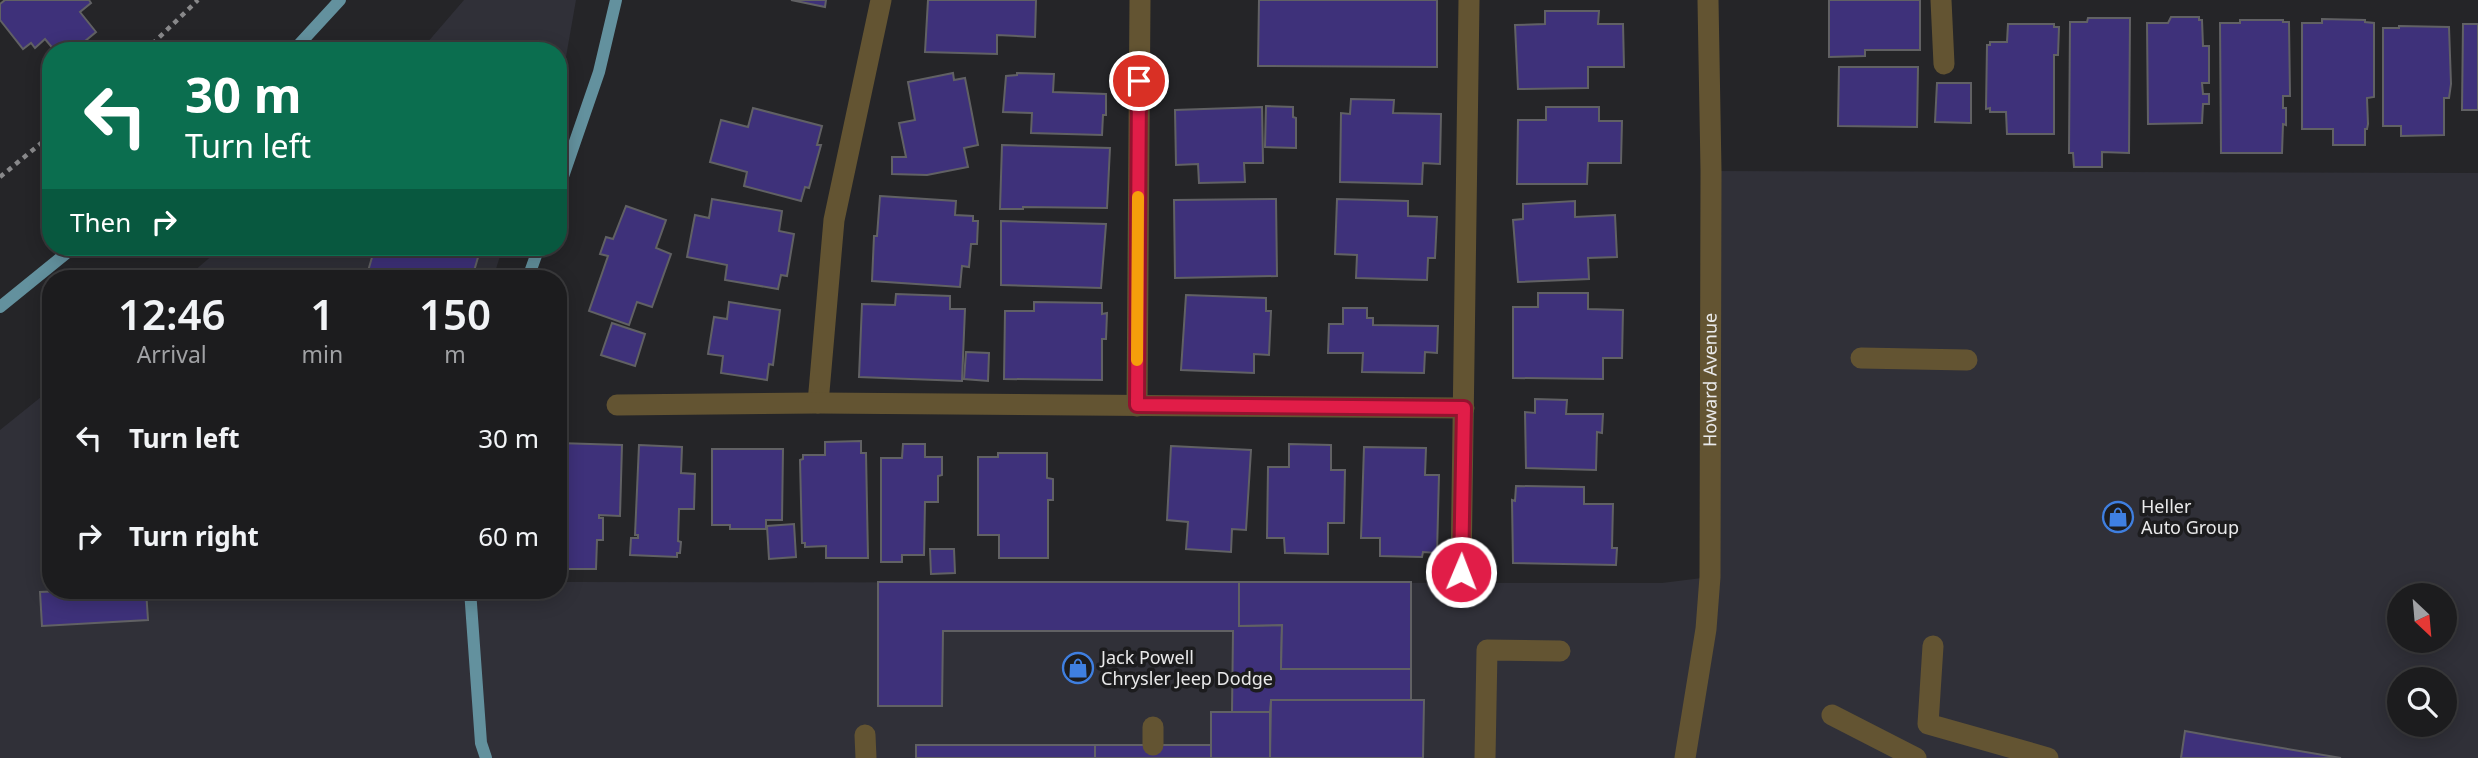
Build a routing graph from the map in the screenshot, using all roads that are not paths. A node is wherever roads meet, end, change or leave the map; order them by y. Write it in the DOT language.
graph roads {
  1 [pos="881,0"];
  2 [pos="1140,0"];
  3 [pos="1469,0"];
  4 [pos="1709,0"];
  5 [pos="1941,0"];
  6 [pos="1944,64"];
  7 [pos="1861,358"];
  8 [pos="1967,360"];
  9 [pos="818,403"];
  10 [pos="617,405"];
  11 [pos="1137,405"];
  12 [pos="1464,408"];
  13 [pos="1461,572"];
  14 [pos="1933,646"];
  15 [pos="1560,652"];
  16 [pos="1832,715"];
  17 [pos="865,736"];
  18 [pos="866,758"];
  19 [pos="1485,758"];
  20 [pos="1685,758"];
  21 [pos="1916,758"];
  22 [pos="2048,758"];
  1 -- 9 [label="street"];
  2 -- 11 [label="street"];
  3 -- 12 [label="street"];
  4 -- 20 [label="street, Howard Avenue"];
  5 -- 6 [label="street"];
  7 -- 8 [label="street"];
  9 -- 10 [label="street"];
  9 -- 11 [label="street"];
  11 -- 12 [label="street"];
  12 -- 13 [label="street"];
  14 -- 22 [label="street"];
  15 -- 19 [label="street"];
  16 -- 21 [label="street"];
  17 -- 18 [label="street"];
}
